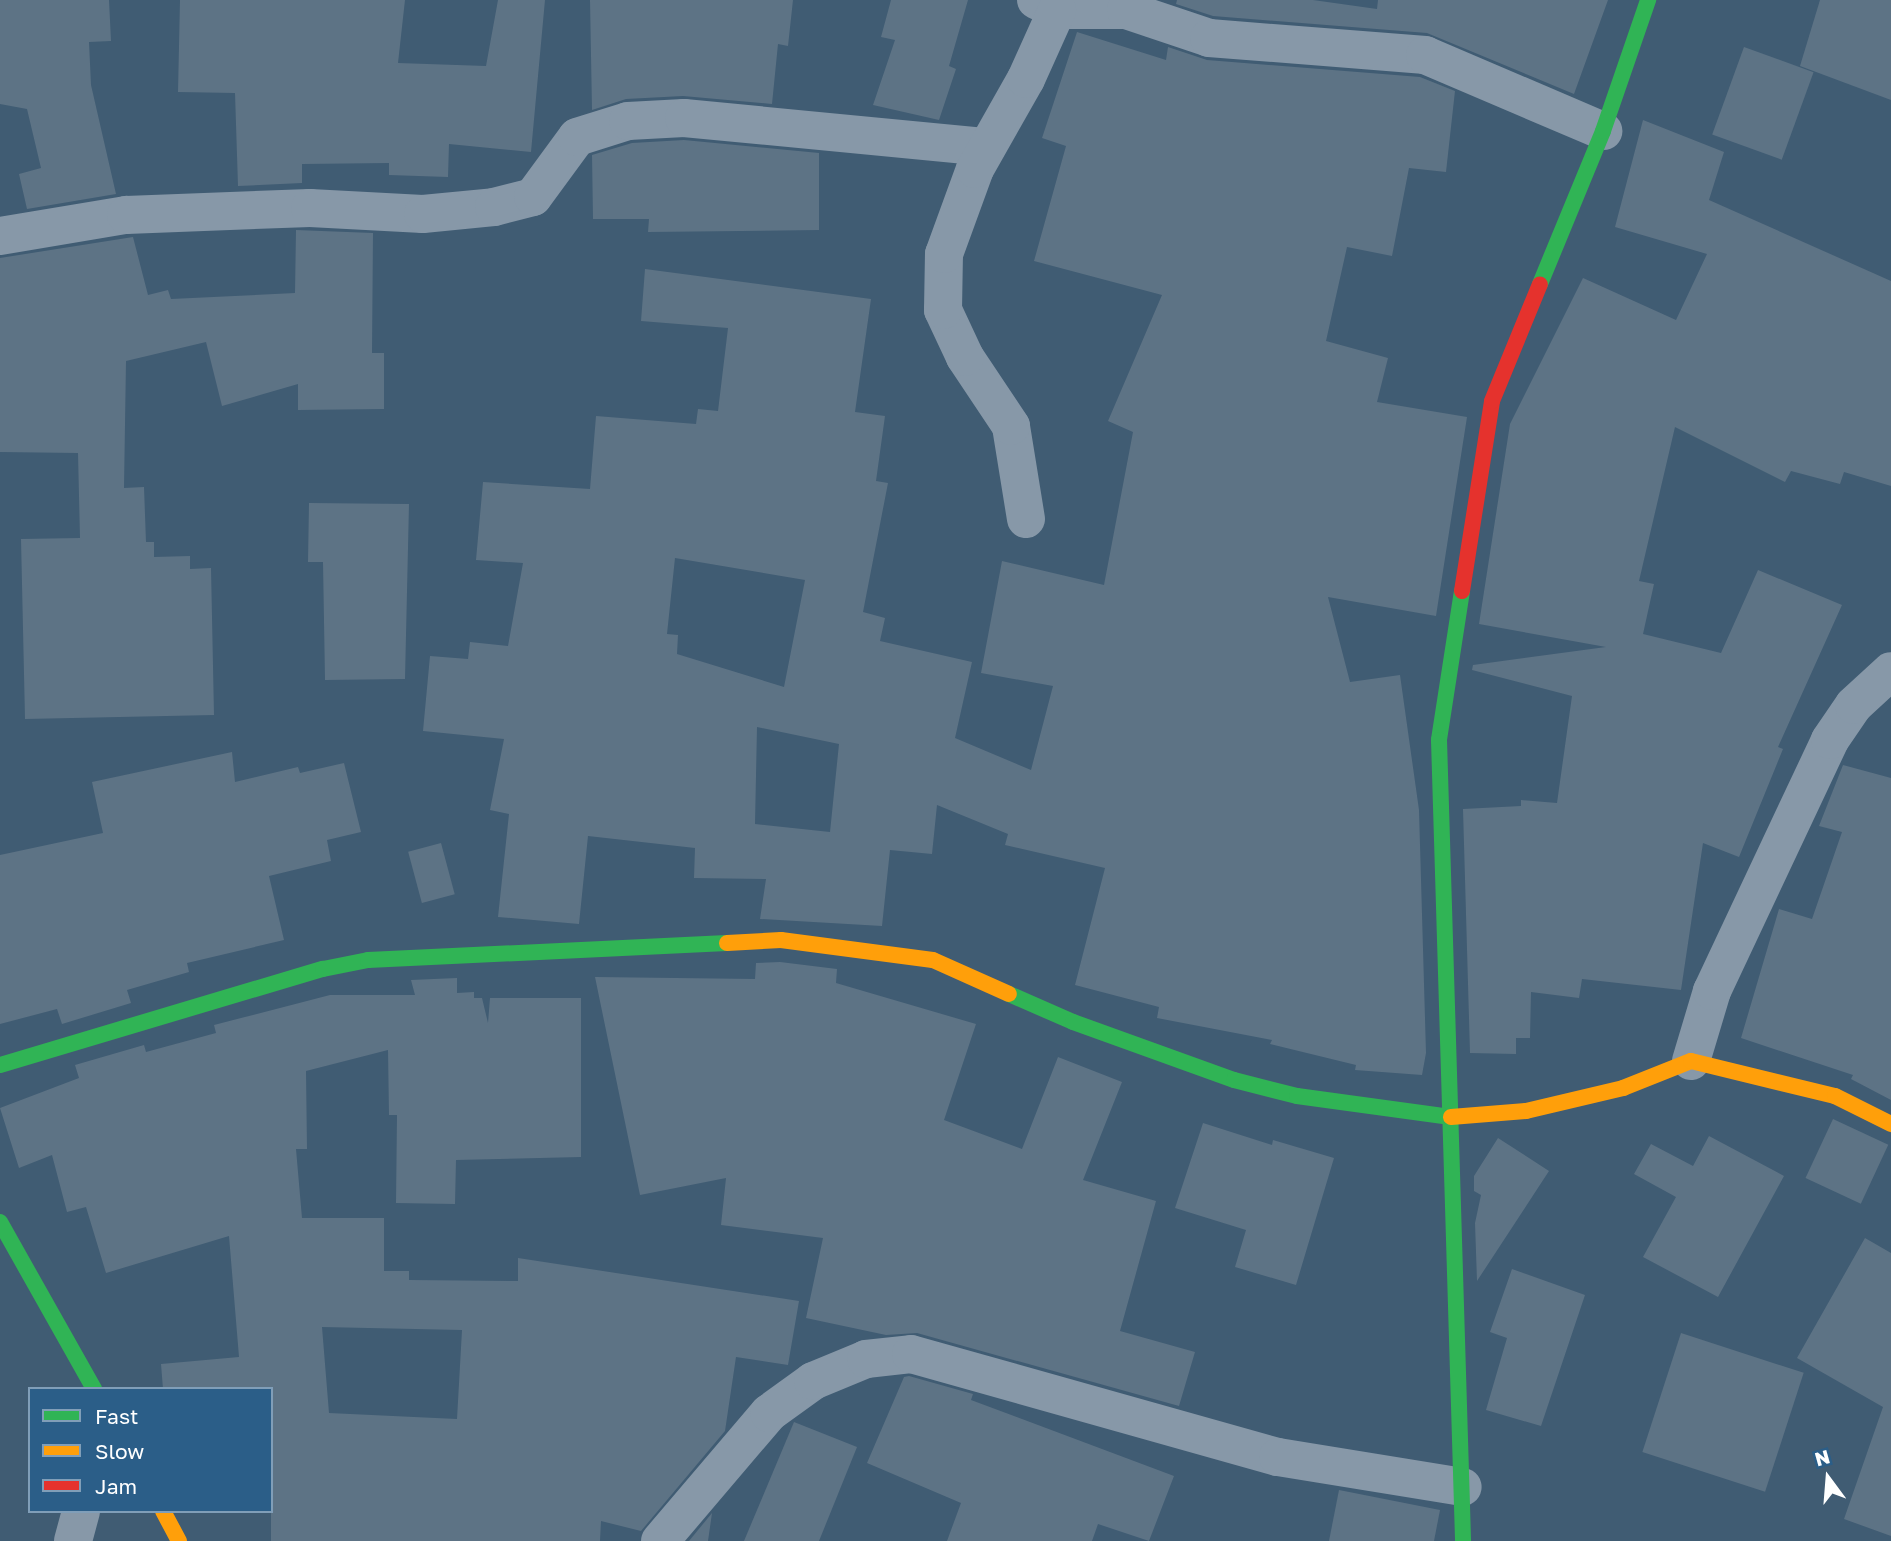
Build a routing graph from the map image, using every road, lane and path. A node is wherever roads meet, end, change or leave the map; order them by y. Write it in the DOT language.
graph roads {
  1 [pos="1648,0"];
  2 [pos="1046,5"];
  3 [pos="1603,131"];
  4 [pos="987,147"];
  5 [pos="0,236"];
  6 [pos="1027,519"];
  7 [pos="1891,671"];
  8 [pos="1691,1061"];
  9 [pos="0,1065"];
  10 [pos="1448,1117"];
  11 [pos="1891,1124"];
  12 [pos="0,1222"];
  13 [pos="93,1387"];
  14 [pos="1462,1487"];
  15 [pos="80,1513"];
  16 [pos="164,1513"];
  17 [pos="73,1541"];
  18 [pos="179,1541"];
  19 [pos="660,1541"];
  20 [pos="1463,1541"];
  1 -- 3 [label="street"];
  2 -- 3 [label="street"];
  2 -- 4 [label="street"];
  3 -- 10 [label="street"];
  4 -- 5 [label="street"];
  4 -- 6 [label="street"];
  7 -- 8 [label="street"];
  8 -- 10 [label="street"];
  8 -- 11 [label="street"];
  9 -- 10 [label="street"];
  10 -- 14 [label="street"];
  12 -- 13 [label="street"];
  14 -- 19 [label="street"];
  14 -- 20 [label="street"];
  15 -- 17 [label="street"];
  16 -- 18 [label="street"];
}
